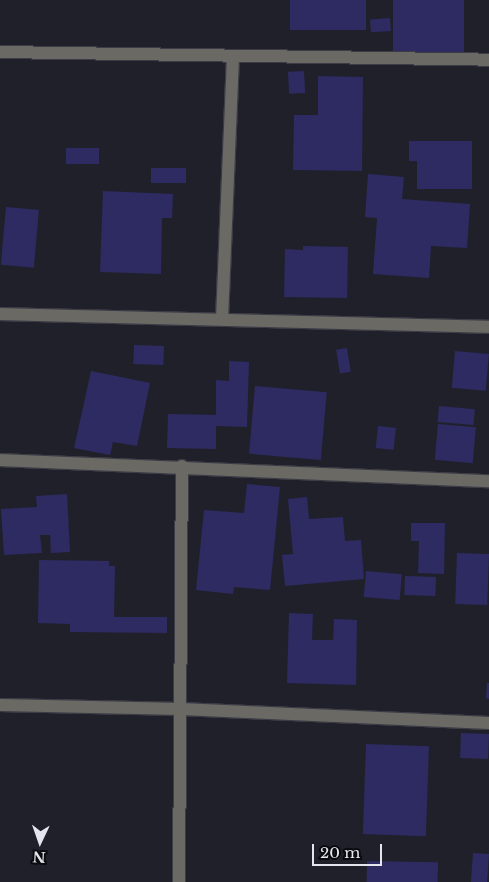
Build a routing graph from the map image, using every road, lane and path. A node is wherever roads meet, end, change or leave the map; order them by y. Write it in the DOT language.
graph roads {
  1 [pos="0,52"];
  2 [pos="233,56"];
  3 [pos="489,60"];
  4 [pos="0,314"];
  5 [pos="222,319"];
  6 [pos="489,328"];
  7 [pos="0,460"];
  8 [pos="182,466"];
  9 [pos="489,481"];
  10 [pos="0,705"];
  11 [pos="181,708"];
  12 [pos="489,722"];
  13 [pos="179,882"];
  1 -- 2 [label="street"];
  2 -- 3 [label="street"];
  2 -- 5 [label="street"];
  4 -- 5 [label="street"];
  5 -- 6 [label="street"];
  7 -- 8 [label="street"];
  8 -- 9 [label="street"];
  8 -- 11 [label="street"];
  10 -- 11 [label="street"];
  11 -- 12 [label="street"];
  11 -- 13 [label="street"];
}
